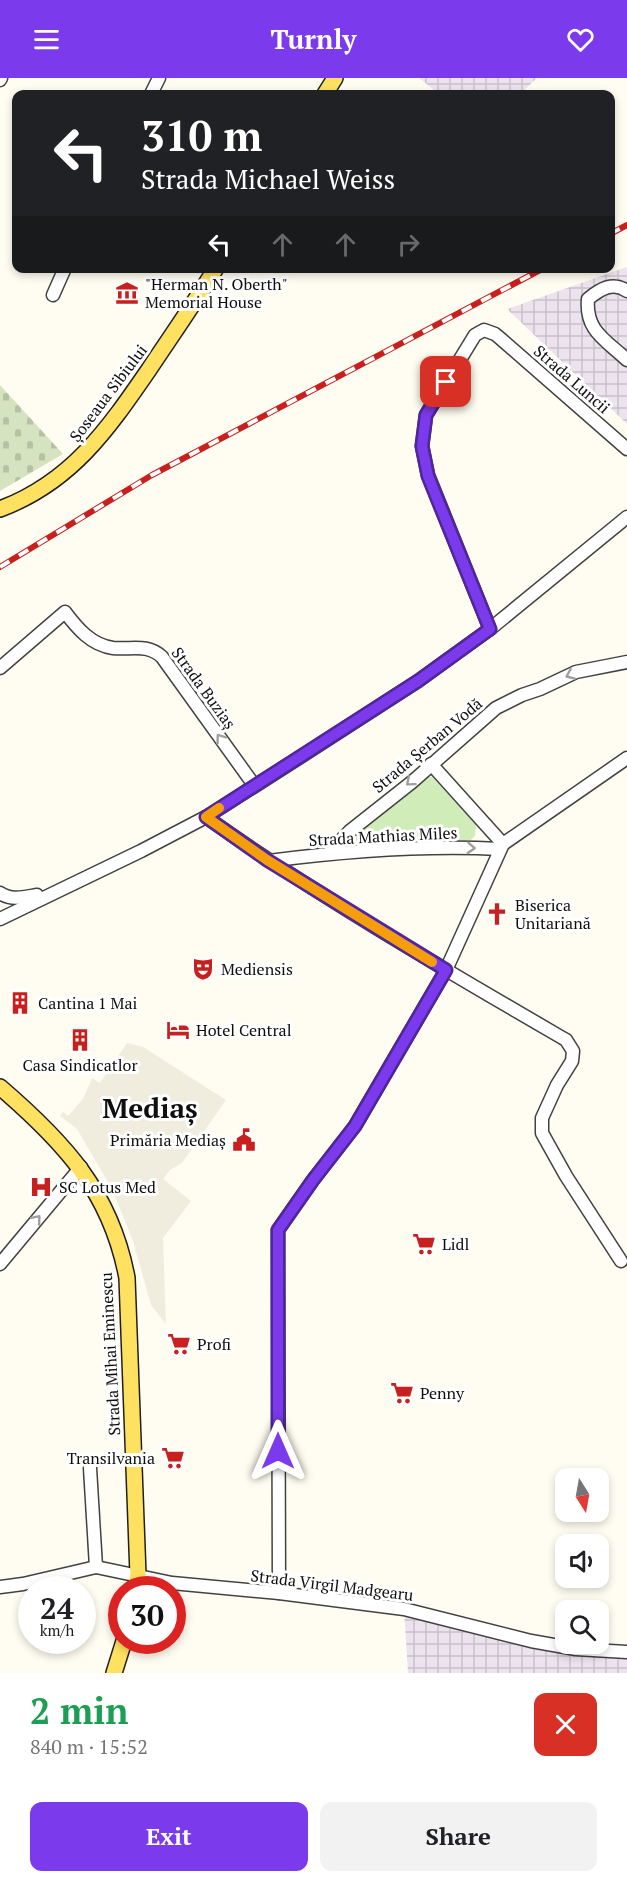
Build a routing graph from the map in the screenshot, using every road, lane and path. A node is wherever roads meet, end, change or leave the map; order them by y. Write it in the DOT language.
graph roads {
  1 [pos="64,273"];
  2 [pos="213,273"];
  3 [pos="627,291"];
  4 [pos="53,295"];
  5 [pos="627,360"];
  6 [pos="627,449"];
  7 [pos="0,509"];
  8 [pos="627,517"];
  9 [pos="490,629"];
  10 [pos="627,662"];
  11 [pos="0,668"];
  12 [pos="627,758"];
  13 [pos="431,764"];
  14 [pos="254,786"];
  15 [pos="206,817"];
  16 [pos="501,846"];
  17 [pos="329,853"];
  18 [pos="269,861"];
  19 [pos="0,893"];
  20 [pos="51,894"];
  21 [pos="0,919"];
  22 [pos="446,970"];
  23 [pos="0,1087"];
  24 [pos="81,1167"];
  25 [pos="621,1261"];
  26 [pos="0,1264"];
  27 [pos="90,1468"];
  28 [pos="96,1567"];
  29 [pos="119,1576"];
  30 [pos="137,1576"];
  31 [pos="186,1584"];
  32 [pos="0,1587"];
  33 [pos="279,1593"];
  34 [pos="627,1652"];
  35 [pos="120,1654"];
  36 [pos="114,1673"];
  1 -- 4 [label="street"];
  2 -- 7 [label="main road, Șoseaua Sibiului"];
  3 -- 5 [label="street"];
  6 -- 9 [label="street, Strada Luncii"];
  8 -- 9 [label="street"];
  9 -- 14 [label="street"];
  10 -- 13 [label="street, Strada Șerban Vodă, one-way"];
  14 -- 11 [label="street, Strada Buziaș, one-way"];
  12 -- 16 [label="street"];
  13 -- 16 [label="street, Strada Mathias Miles"];
  13 -- 17 [label="street, Strada Șerban Vodă, one-way"];
  14 -- 15 [label="street"];
  15 -- 18 [label="street"];
  15 -- 20 [label="street"];
  17 -- 16 [label="street, Strada Mathias Miles, one-way"];
  16 -- 22 [label="street"];
  17 -- 18 [label="street, Strada Mathias Miles"];
  18 -- 22 [label="street"];
  19 -- 20 [label="street"];
  20 -- 21 [label="street"];
  22 -- 25 [label="street"];
  22 -- 33 [label="street"];
  23 -- 24 [label="main road, Strada Mihai Eminescu"];
  26 -- 24 [label="street, one-way"];
  24 -- 30 [label="main road, Strada Mihai Eminescu"];
  27 -- 28 [label="street"];
  28 -- 29 [label="street, Strada Virgil Madgearu"];
  28 -- 32 [label="street"];
  31 -- 33 [label="street, Strada Virgil Madgearu"];
  33 -- 34 [label="street, Strada Virgil Madgearu"];
  35 -- 36 [label="main road"];
}
